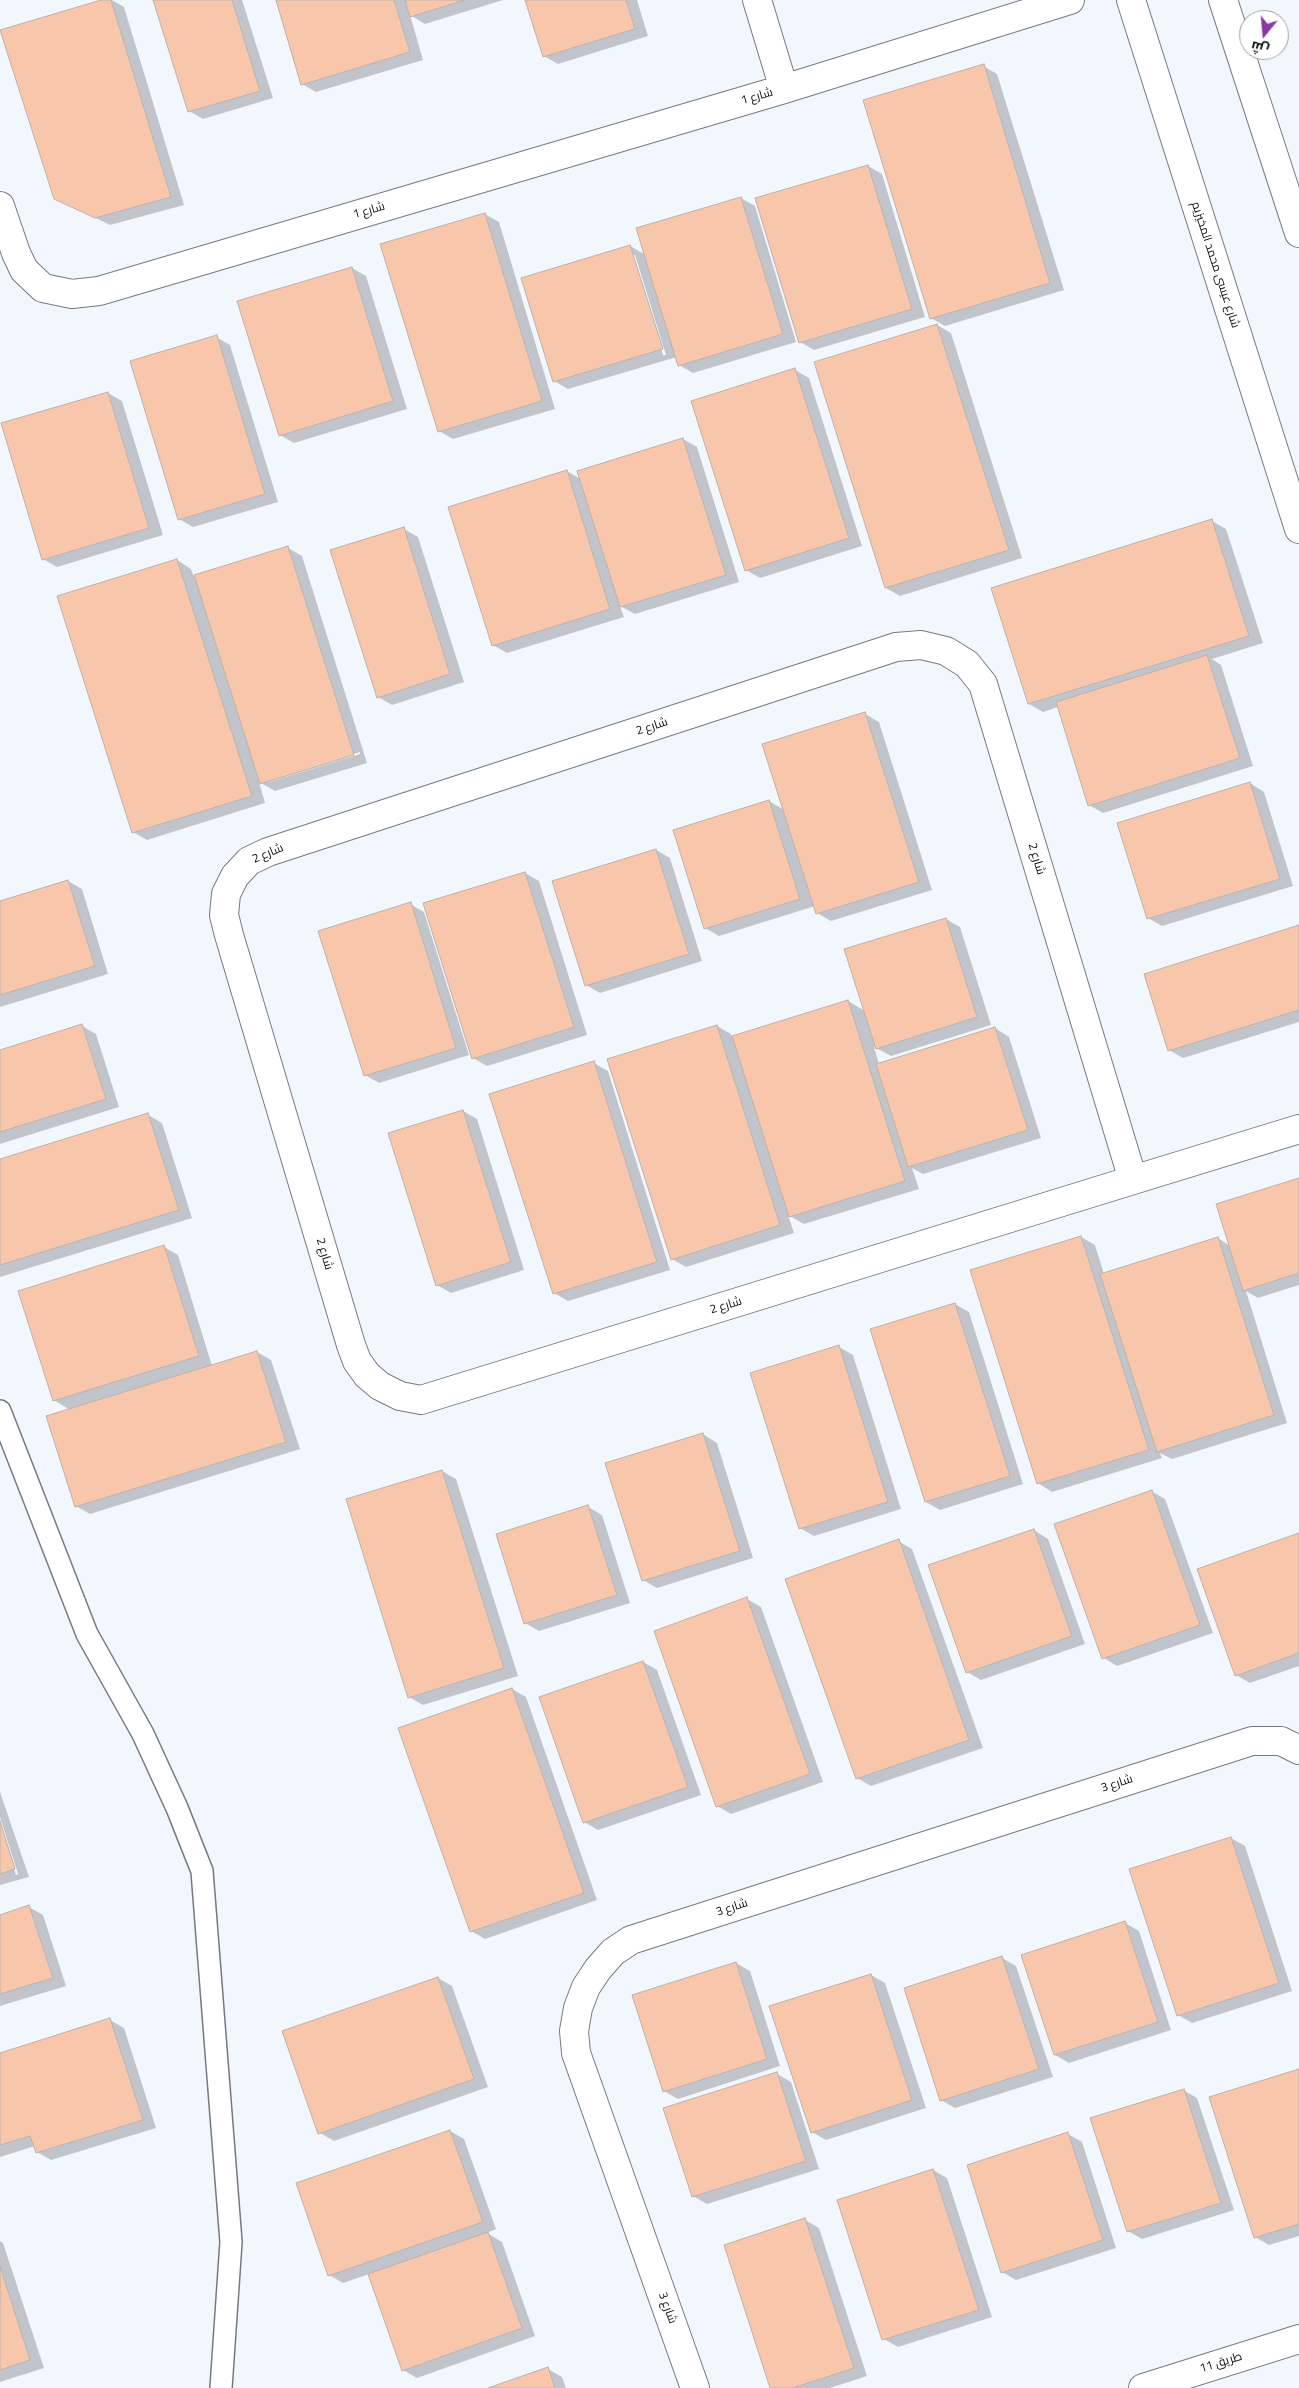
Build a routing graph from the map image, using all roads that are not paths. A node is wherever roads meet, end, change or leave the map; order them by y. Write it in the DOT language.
graph roads {
  1 [pos="757,0"];
  2 [pos="1070,0"];
  3 [pos="1131,0"];
  4 [pos="1223,0"];
  5 [pos="784,89"];
  6 [pos="0,206"];
  7 [pos="1299,233"];
  8 [pos="1299,529"];
  9 [pos="1299,1129"];
  10 [pos="1133,1180"];
  11 [pos="0,1411"];
  12 [pos="1299,1750"];
  13 [pos="1299,2339"];
  14 [pos="221,2388"];
  15 [pos="695,2388"];
  16 [pos="1143,2388"];
  1 -- 5 [label="street, شارع 1"];
  2 -- 5 [label="street, شارع 1"];
  3 -- 8 [label="street, شارع عيسى محمد المخيزيم"];
  4 -- 7 [label="street"];
  5 -- 6 [label="street, شارع 1"];
  9 -- 10 [label="street, شارع 2"];
  10 -- 10 [label="street, شارع 2"];
  11 -- 14 [label="lane"];
  12 -- 15 [label="street, شارع 3"];
  13 -- 16 [label="street, طريق 11"];
}
